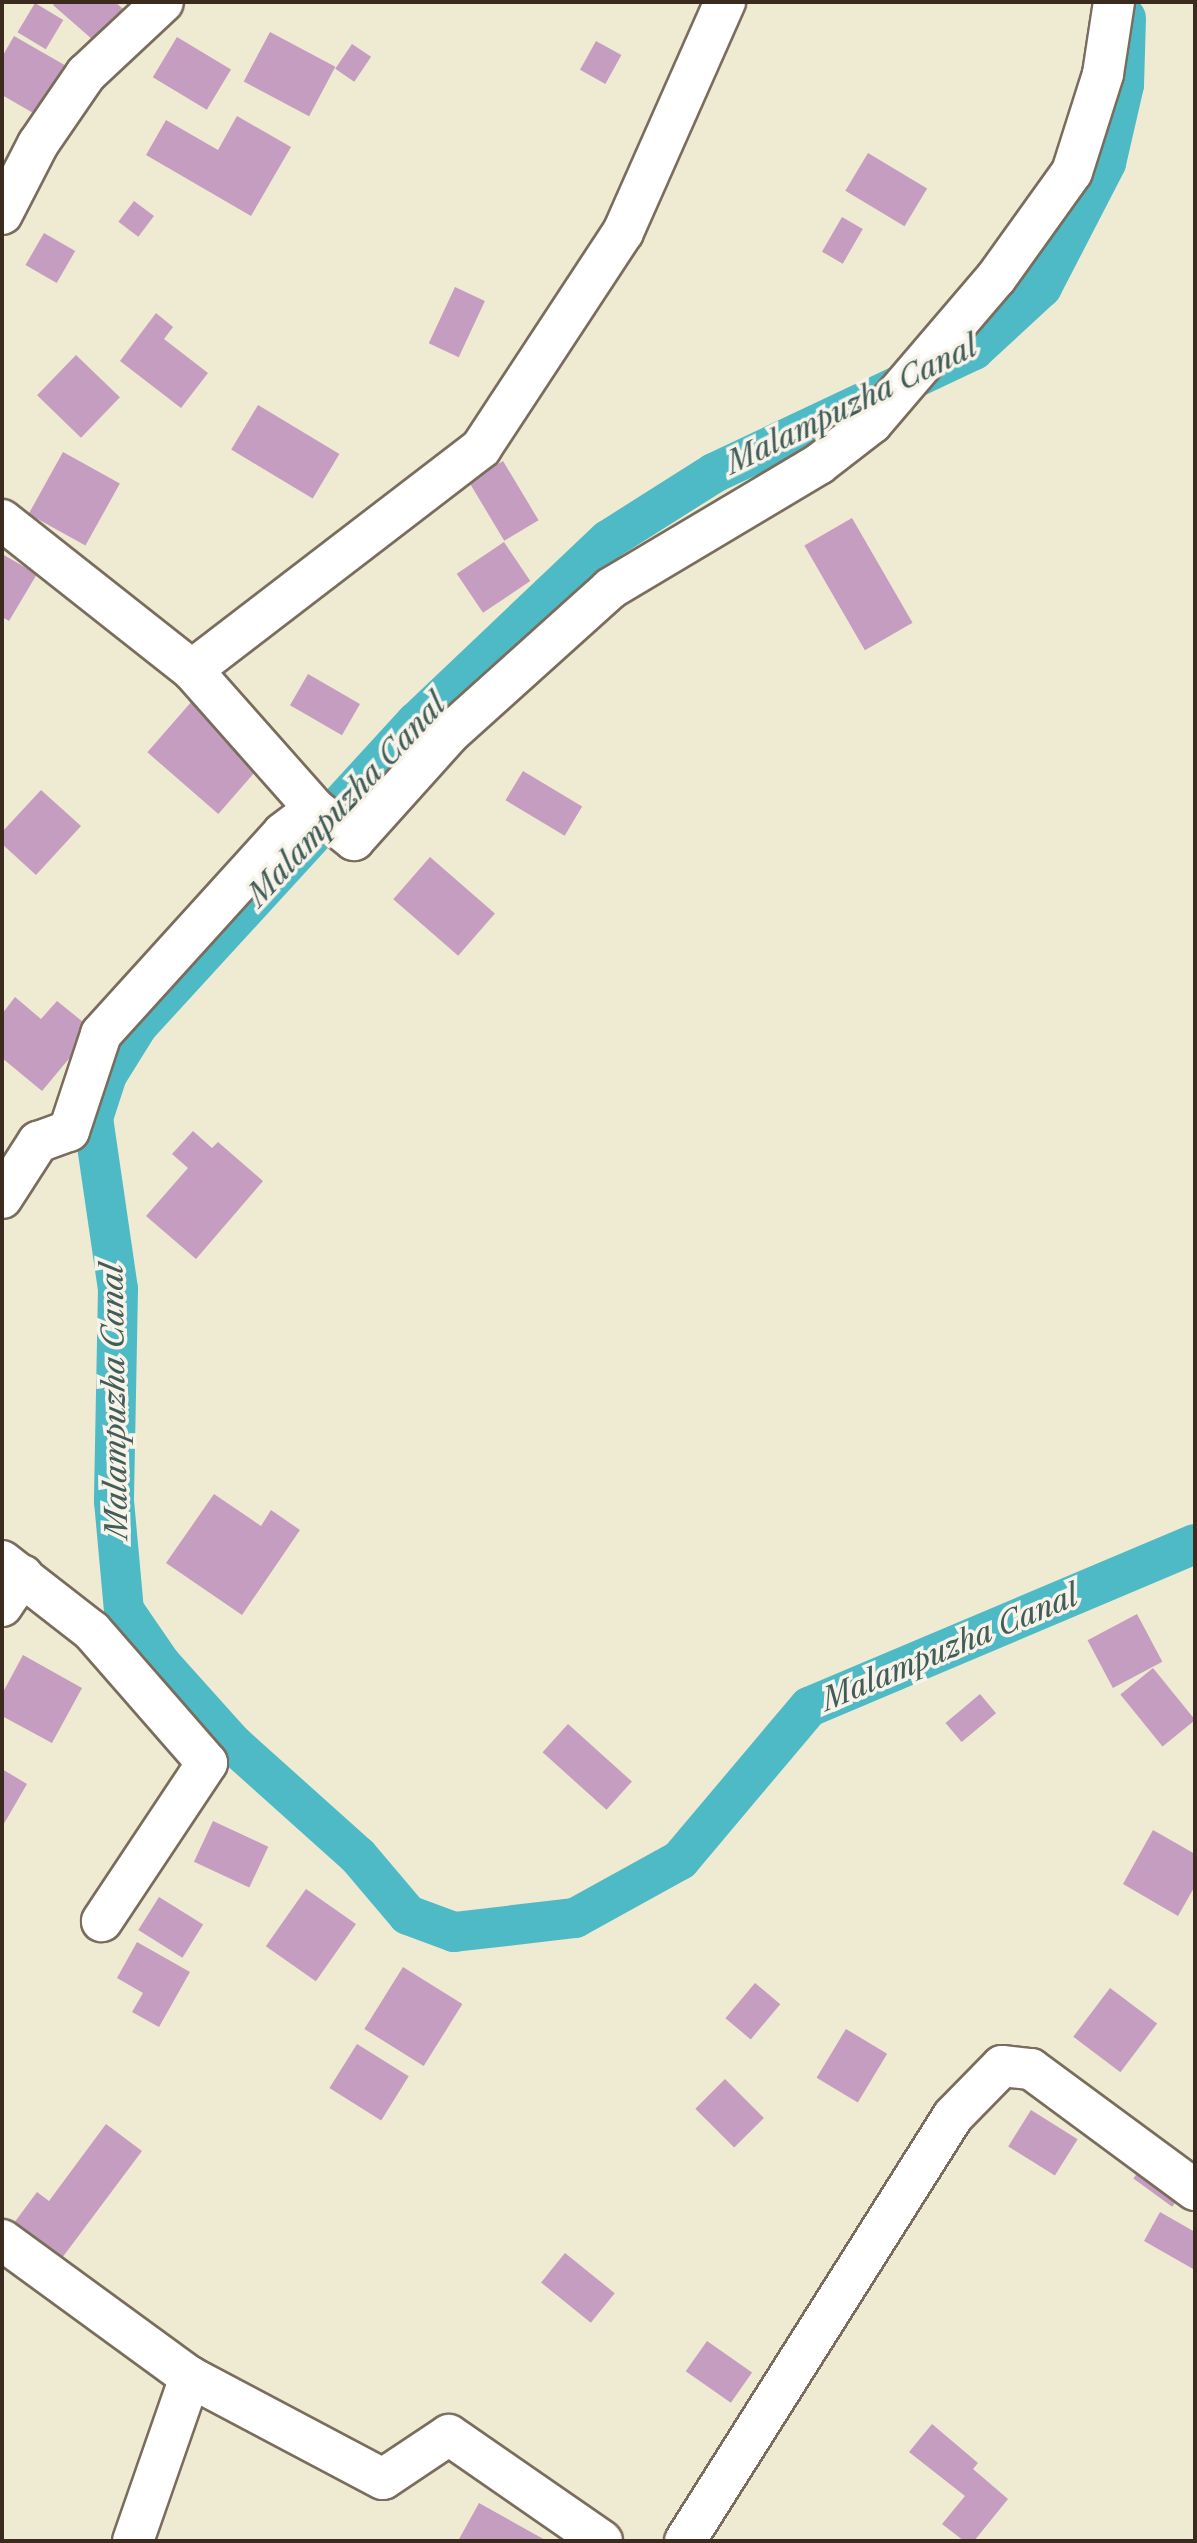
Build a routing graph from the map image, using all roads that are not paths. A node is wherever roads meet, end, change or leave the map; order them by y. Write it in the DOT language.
graph roads {
  1 [pos="163,2"];
  2 [pos="725,2"];
  3 [pos="1114,2"];
  4 [pos="2,214"];
  5 [pos="2,520"];
  6 [pos="192,670"];
  7 [pos="315,809"];
  8 [pos="2,1198"];
  9 [pos="9,1581"];
  10 [pos="102,1921"];
  11 [pos="1195,2190"];
  12 [pos="2,2240"];
  13 [pos="190,2377"];
  14 [pos="133,2541"];
  15 [pos="602,2541"];
  16 [pos="685,2541"];
  1 -- 4 [label="street"];
  2 -- 6 [label="street"];
  3 -- 7 [label="street"];
  5 -- 6 [label="street"];
  6 -- 7 [label="street"];
  7 -- 8 [label="street"];
  9 -- 10 [label="street"];
  11 -- 16 [label="street"];
  12 -- 13 [label="street"];
  13 -- 14 [label="street"];
  13 -- 15 [label="street"];
}
